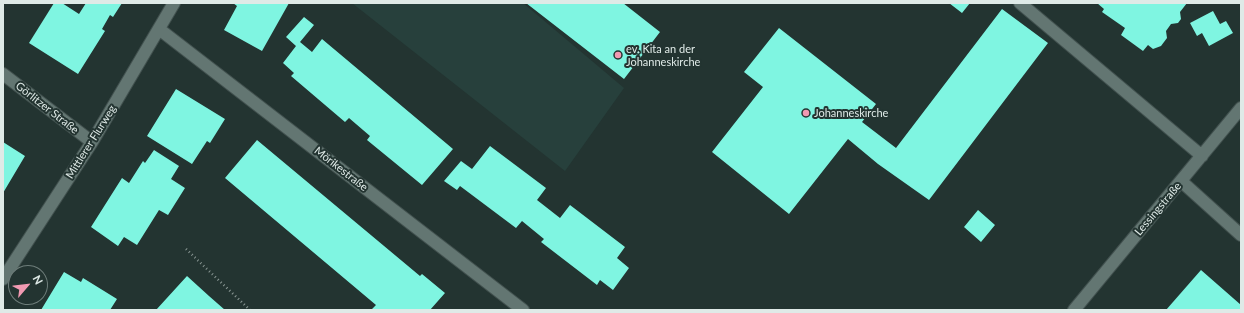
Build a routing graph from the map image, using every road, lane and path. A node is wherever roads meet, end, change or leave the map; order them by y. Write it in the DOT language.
graph roads {
  1 [pos="174,3"];
  2 [pos="1020,3"];
  3 [pos="159,29"];
  4 [pos="3,74"];
  5 [pos="1241,108"];
  6 [pos="92,142"];
  7 [pos="1202,156"];
  8 [pos="1181,181"];
  9 [pos="1241,235"];
  10 [pos="186,249"];
  11 [pos="3,279"];
  12 [pos="250,310"];
  13 [pos="523,310"];
  14 [pos="1074,310"];
  1 -- 3 [label="street, Mittlerer Flurweg"];
  2 -- 7 [label="street"];
  3 -- 6 [label="street, Mittlerer Flurweg"];
  3 -- 13 [label="street, Mörikestraße"];
  4 -- 6 [label="street, Görlitzer Straße"];
  5 -- 7 [label="street, Lessingstraße"];
  6 -- 11 [label="street, Mittlerer Flurweg"];
  7 -- 8 [label="street, Lessingstraße"];
  8 -- 9 [label="street"];
  8 -- 14 [label="street, Lessingstraße"];
  10 -- 12 [label="path"];
}
